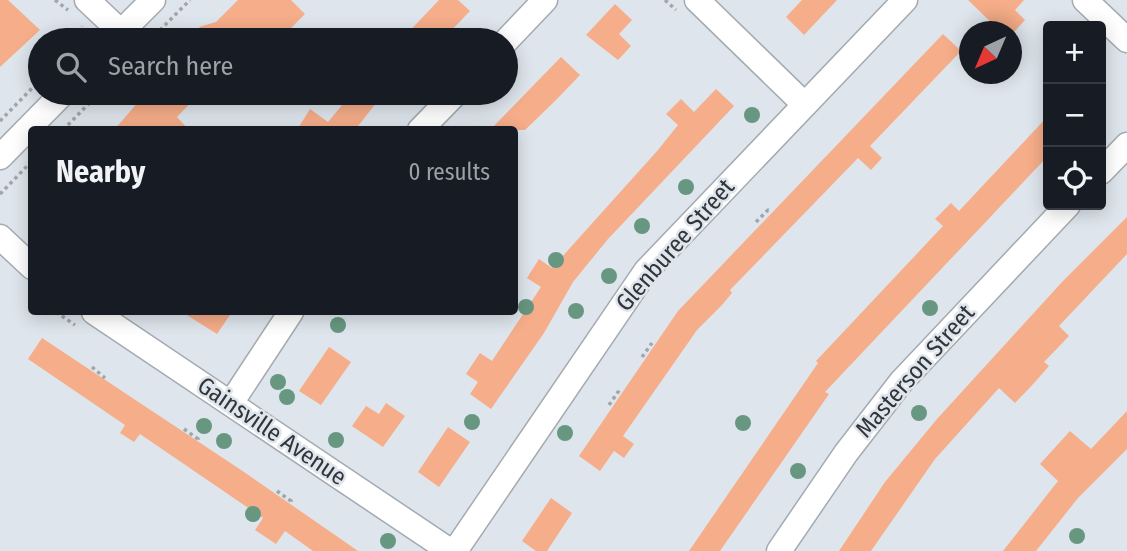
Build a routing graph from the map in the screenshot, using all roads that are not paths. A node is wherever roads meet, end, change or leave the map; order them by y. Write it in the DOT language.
graph roads {
  1 [pos="87,0"];
  2 [pos="153,0"];
  3 [pos="545,0"];
  4 [pos="698,0"];
  5 [pos="905,0"];
  6 [pos="1085,0"];
  7 [pos="110,28"];
  8 [pos="125,28"];
  9 [pos="518,28"];
  10 [pos="1127,40"];
  11 [pos="804,104"];
  12 [pos="50,105"];
  13 [pos="444,105"];
  14 [pos="30,126"];
  15 [pos="424,126"];
  16 [pos="28,128"];
  17 [pos="1127,145"];
  18 [pos="0,157"];
  19 [pos="1106,167"];
  20 [pos="1064,210"];
  21 [pos="0,237"];
  22 [pos="28,263"];
  23 [pos="99,315"];
  24 [pos="289,315"];
  25 [pos="231,402"];
  26 [pos="450,551"];
  27 [pos="455,551"];
  28 [pos="779,551"];
  1 -- 7 [label="street"];
  2 -- 8 [label="street"];
  3 -- 9 [label="street"];
  4 -- 11 [label="street"];
  5 -- 11 [label="street, Glenburee Street"];
  6 -- 10 [label="street"];
  11 -- 27 [label="street, Glenburee Street"];
  12 -- 14 [label="street"];
  13 -- 15 [label="street"];
  16 -- 18 [label="street"];
  17 -- 19 [label="street"];
  20 -- 28 [label="street, Masterson Street"];
  21 -- 22 [label="street"];
  23 -- 25 [label="street, Gainsville Avenue"];
  24 -- 25 [label="street"];
  25 -- 26 [label="street, Gainsville Avenue"];
}
